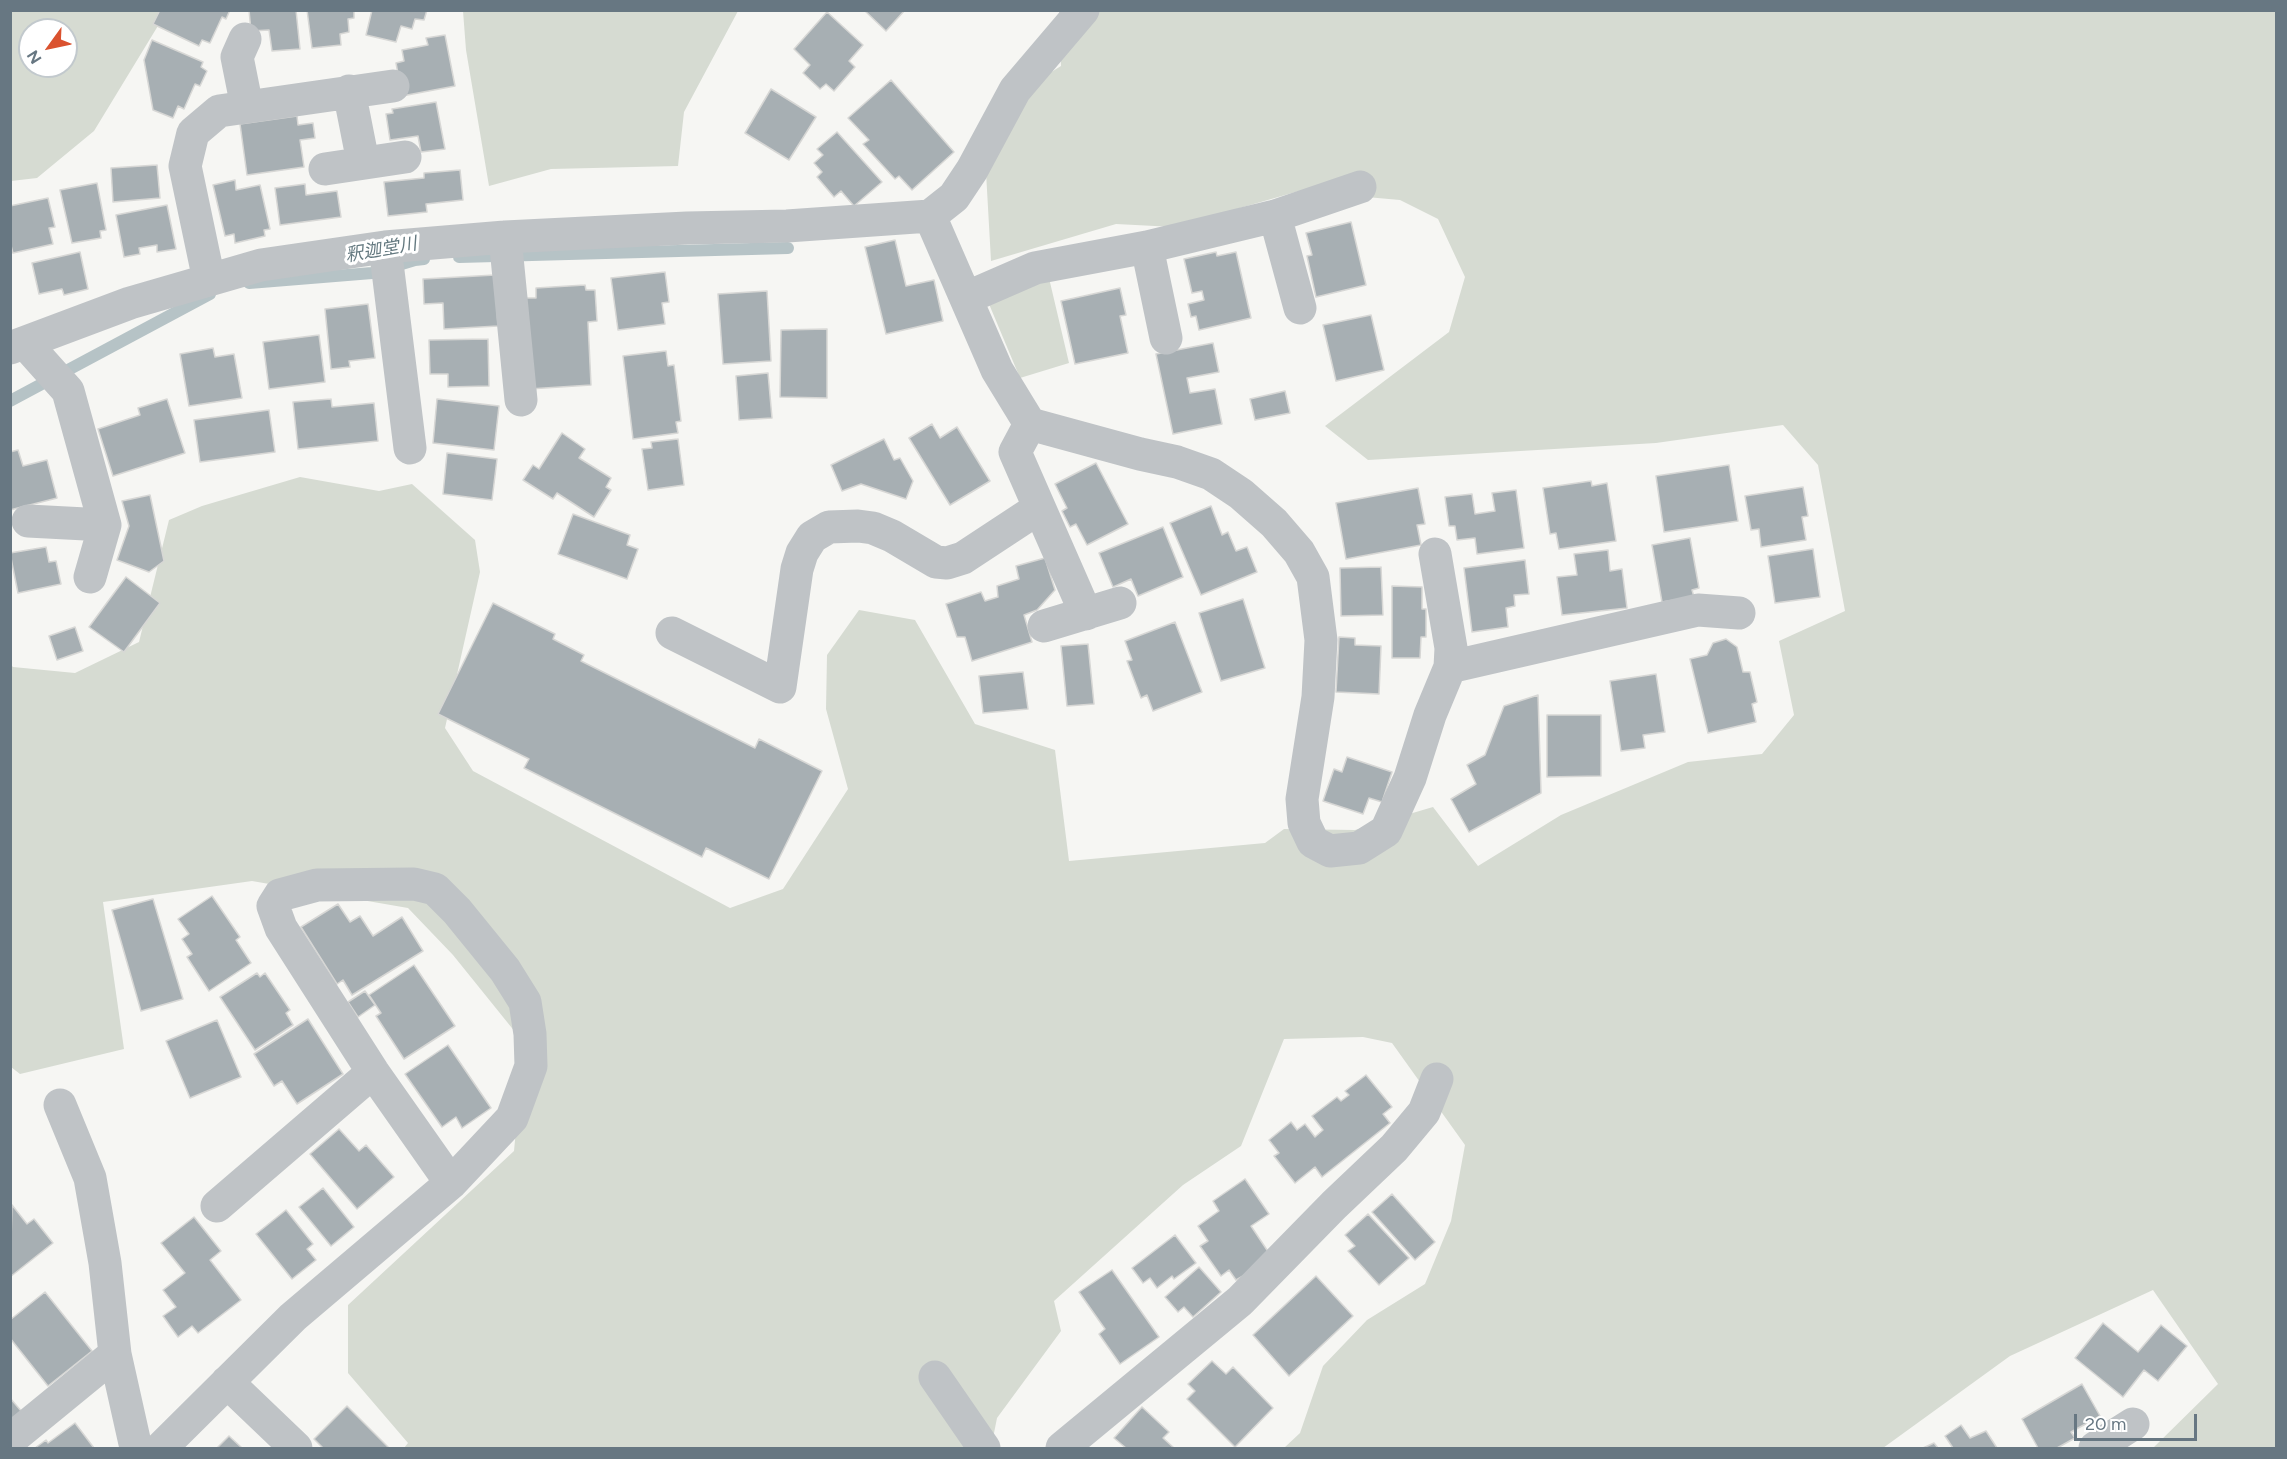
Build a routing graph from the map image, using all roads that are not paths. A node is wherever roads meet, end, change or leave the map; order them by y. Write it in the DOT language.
graph roads {
  1 [pos="1083,10"];
  2 [pos="245,39"];
  3 [pos="393,86"];
  4 [pos="349,91"];
  5 [pos="247,107"];
  6 [pos="405,157"];
  7 [pos="363,162"];
  8 [pos="325,169"];
  9 [pos="1360,187"];
  10 [pos="930,216"];
  11 [pos="1275,216"];
  12 [pos="505,237"];
  13 [pos="385,247"];
  14 [pos="1147,247"];
  15 [pos="209,280"];
  16 [pos="966,298"];
  17 [pos="1300,308"];
  18 [pos="1166,338"];
  19 [pos="18,346"];
  20 [pos="521,400"];
  21 [pos="1029,424"];
  22 [pos="410,448"];
  23 [pos="1039,508"];
  24 [pos="28,521"];
  25 [pos="105,525"];
  26 [pos="1435,554"];
  27 [pos="90,577"];
  28 [pos="1120,603"];
  29 [pos="1739,613"];
  30 [pos="1086,614"];
  31 [pos="1044,626"];
  32 [pos="672,633"];
  33 [pos="1450,667"];
  34 [pos="373,1072"];
  35 [pos="1437,1079"];
  36 [pos="60,1105"];
  37 [pos="451,1183"];
  38 [pos="217,1206"];
  39 [pos="115,1353"];
  40 [pos="935,1377"];
  41 [pos="227,1383"];
  42 [pos="2133,1424"];
  43 [pos="10,1440"];
  44 [pos="136,1449"];
  45 [pos="161,1449"];
  46 [pos="296,1449"];
  47 [pos="984,1449"];
  48 [pos="1062,1449"];
  49 [pos="2095,1449"];
  1 -- 10 [label="street"];
  2 -- 5 [label="street"];
  3 -- 4 [label="street"];
  4 -- 5 [label="street"];
  4 -- 7 [label="street"];
  5 -- 15 [label="street"];
  6 -- 7 [label="street"];
  7 -- 8 [label="street"];
  9 -- 11 [label="street"];
  10 -- 12 [label="street"];
  10 -- 16 [label="street"];
  11 -- 14 [label="street"];
  11 -- 17 [label="street"];
  12 -- 13 [label="street"];
  12 -- 20 [label="street"];
  13 -- 15 [label="street"];
  13 -- 22 [label="street"];
  14 -- 16 [label="street"];
  14 -- 18 [label="street"];
  15 -- 19 [label="street"];
  16 -- 21 [label="street"];
  19 -- 25 [label="street"];
  21 -- 23 [label="street"];
  21 -- 33 [label="street"];
  23 -- 30 [label="street"];
  23 -- 32 [label="street"];
  24 -- 25 [label="street"];
  25 -- 27 [label="street"];
  26 -- 33 [label="street"];
  28 -- 30 [label="street"];
  29 -- 33 [label="street"];
  30 -- 31 [label="street"];
  34 -- 37 [label="street"];
  34 -- 37 [label="street"];
  34 -- 38 [label="street"];
  35 -- 48 [label="street"];
  36 -- 39 [label="street"];
  37 -- 41 [label="street"];
  39 -- 43 [label="street"];
  39 -- 44 [label="street"];
  40 -- 47 [label="street"];
  41 -- 45 [label="street"];
  41 -- 46 [label="street"];
  42 -- 49 [label="street"];
}
